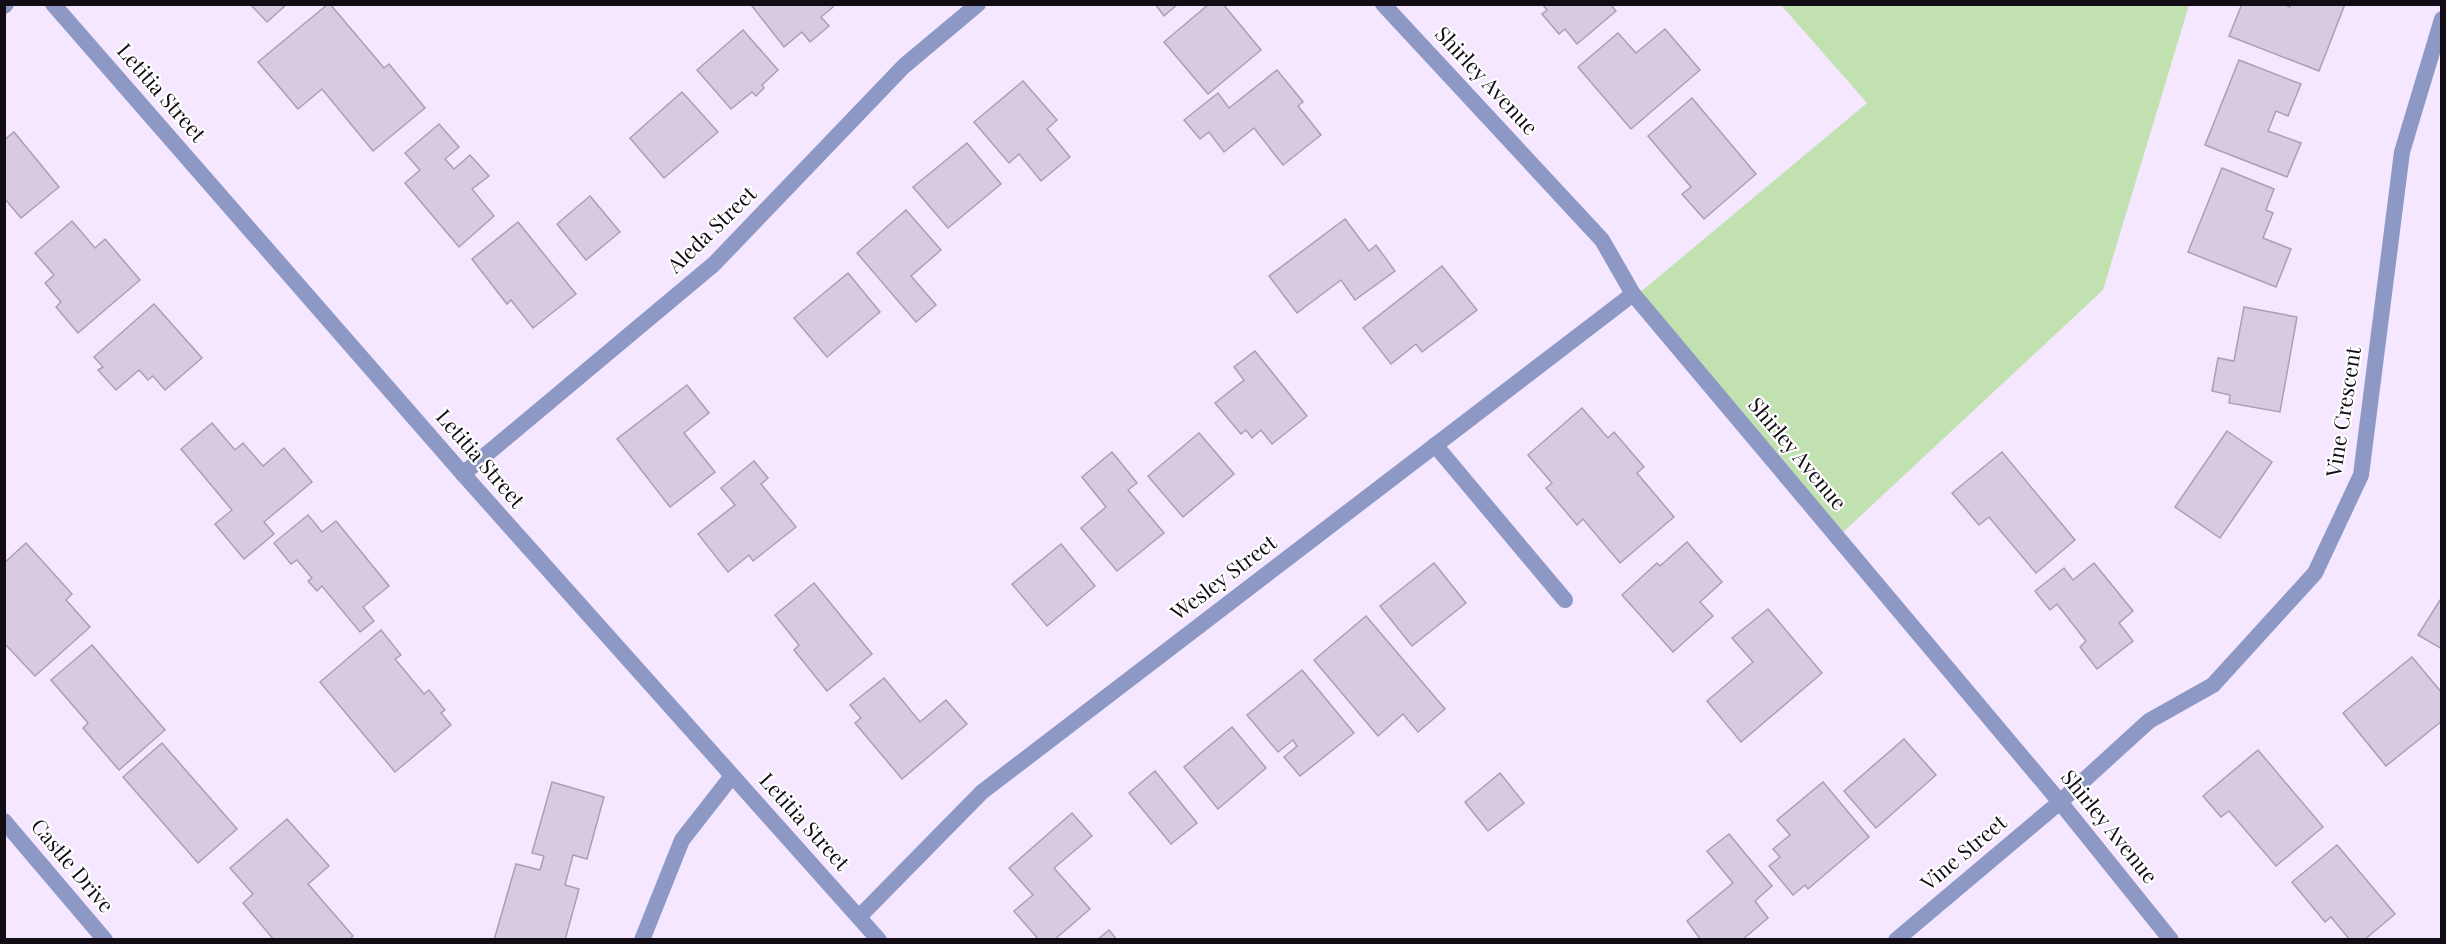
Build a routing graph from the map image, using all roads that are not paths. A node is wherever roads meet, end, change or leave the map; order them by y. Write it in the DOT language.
graph roads {
  1 [pos="53,4"];
  2 [pos="978,4"];
  3 [pos="1383,4"];
  4 [pos="2442,19"];
  5 [pos="1632,294"];
  6 [pos="1435,445"];
  7 [pos="463,474"];
  8 [pos="1565,600"];
  9 [pos="732,776"];
  10 [pos="2060,802"];
  11 [pos="4,821"];
  12 [pos="860,916"];
  13 [pos="105,939"];
  14 [pos="642,939"];
  15 [pos="879,939"];
  16 [pos="1896,939"];
  17 [pos="2171,939"];
  1 -- 7 [label="street, Letitia Street"];
  2 -- 7 [label="street, Aleda Street"];
  3 -- 5 [label="street, Shirley Avenue"];
  4 -- 10 [label="street, Vine Crescent"];
  5 -- 6 [label="street, Wesley Street"];
  5 -- 10 [label="street, Shirley Avenue"];
  6 -- 8 [label="street"];
  6 -- 12 [label="street, Wesley Street"];
  7 -- 9 [label="street, Letitia Street"];
  9 -- 12 [label="street, Letitia Street"];
  9 -- 14 [label="street"];
  10 -- 16 [label="street, Vine Street"];
  10 -- 17 [label="street, Shirley Avenue"];
  11 -- 13 [label="street, Castle Drive"];
  12 -- 15 [label="street, Letitia Street"];
}
